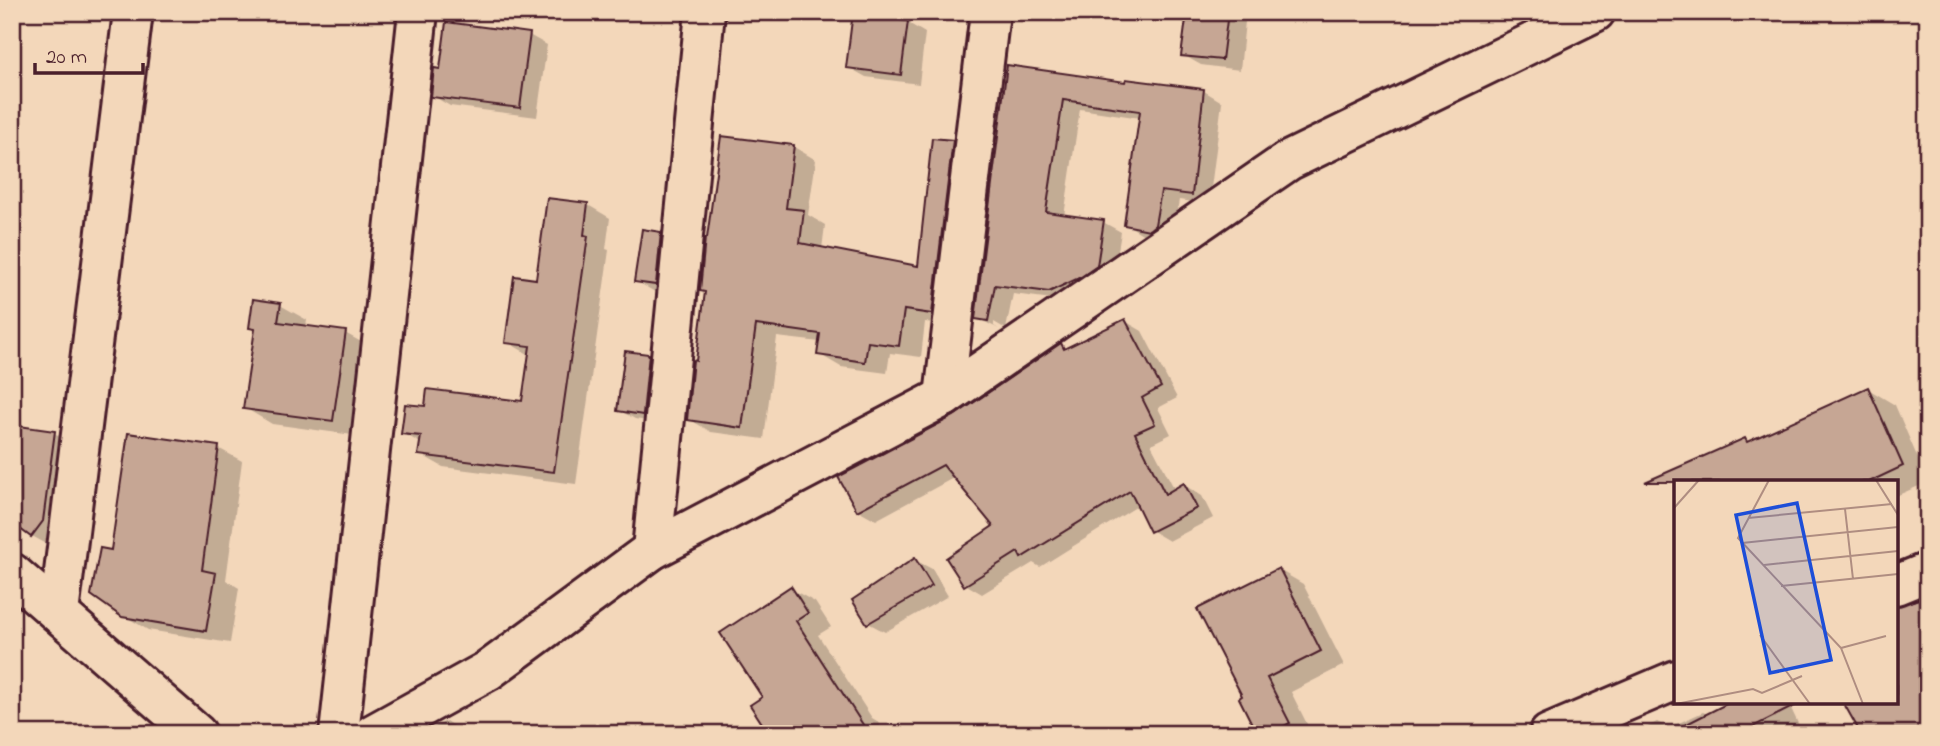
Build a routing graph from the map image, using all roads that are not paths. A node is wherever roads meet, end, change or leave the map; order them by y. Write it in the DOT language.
graph roads {
  1 [pos="133,12"];
  2 [pos="418,12"];
  3 [pos="705,12"];
  4 [pos="990,12"];
  5 [pos="1595,12"];
  6 [pos="944,397"];
  7 [pos="652,550"];
  8 [pos="1928,572"];
  9 [pos="12,573"];
  10 [pos="1898,584"];
  11 [pos="59,613"];
  12 [pos="1674,681"];
  13 [pos="197,734"];
  14 [pos="339,734"];
  15 [pos="373,734"];
  16 [pos="1549,734"];
  1 -- 11 [label="street"];
  2 -- 14 [label="street"];
  3 -- 7 [label="street"];
  4 -- 6 [label="street"];
  5 -- 6 [label="street"];
  6 -- 7 [label="street"];
  7 -- 15 [label="street"];
  8 -- 10 [label="street"];
  9 -- 11 [label="street"];
  11 -- 13 [label="street"];
  12 -- 16 [label="street"];
}
